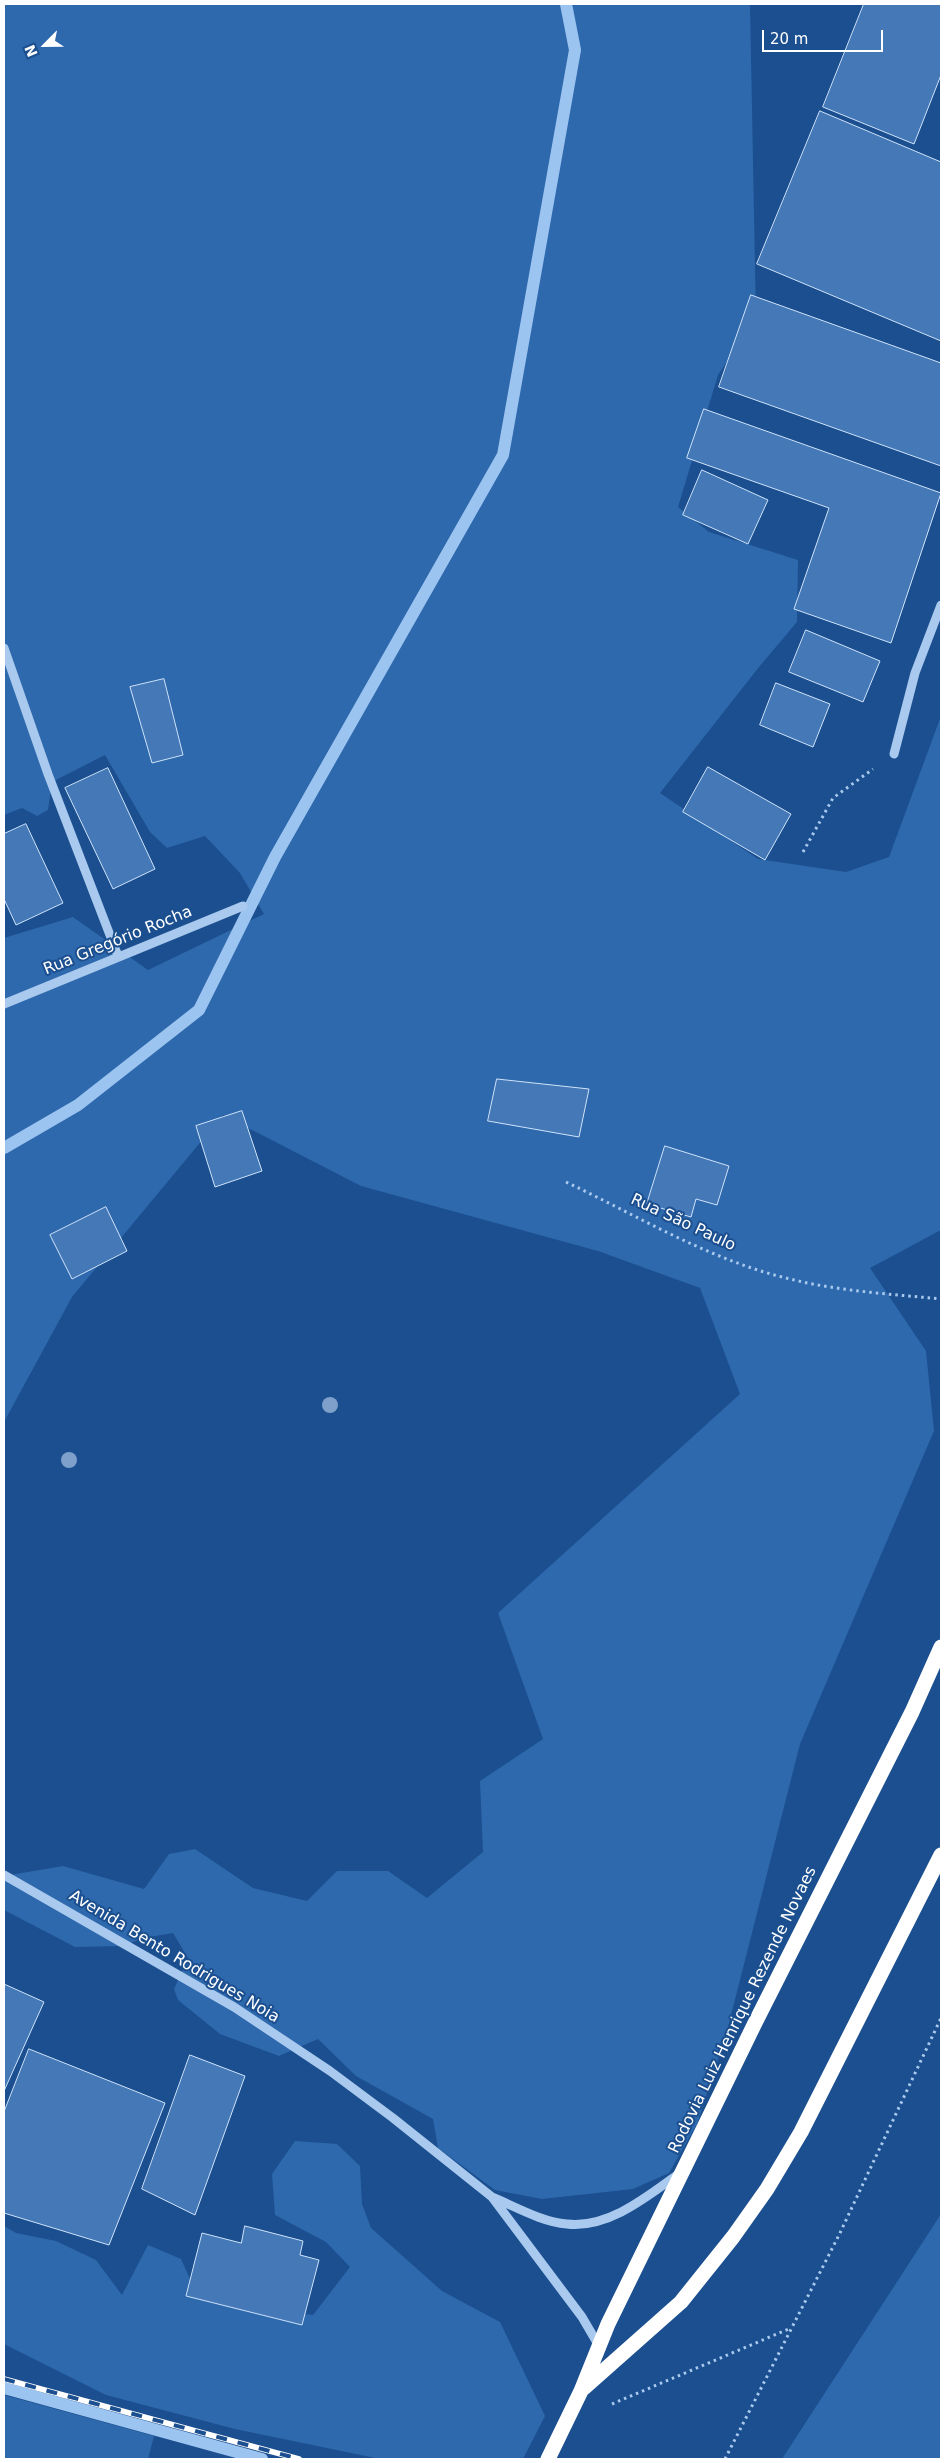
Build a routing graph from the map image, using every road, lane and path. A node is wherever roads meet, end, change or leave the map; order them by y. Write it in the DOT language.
graph roads {
  1 [pos="941,605"];
  2 [pos="4,648"];
  3 [pos="894,754"];
  4 [pos="803,852"];
  5 [pos="243,906"];
  6 [pos="118,956"];
  7 [pos="4,1004"];
  8 [pos="566,1182"];
  9 [pos="941,1299"];
  10 [pos="941,1647"];
  11 [pos="941,1855"];
  12 [pos="4,1875"];
  13 [pos="941,2018"];
  14 [pos="683,2170"];
  15 [pos="492,2197"];
  16 [pos="792,2328"];
  17 [pos="599,2346"];
  18 [pos="581,2391"];
  19 [pos="608,2406"];
  20 [pos="548,2459"];
  21 [pos="725,2459"];
  1 -- 3 [label="street"];
  2 -- 6 [label="street"];
  3 -- 4 [label="path"];
  5 -- 6 [label="street, Rua Gregório Rocha"];
  6 -- 7 [label="street, Rua Gregório Rocha"];
  8 -- 9 [label="path, Rua São Paulo"];
  10 -- 14 [label="highway, Rodovia Luiz Henrique Rezende Novaes"];
  11 -- 18 [label="highway, Rodovia Luiz Henrique Rezende Novaes"];
  12 -- 15 [label="street, Avenida Bento Rodrigues Noia"];
  13 -- 16 [label="path"];
  14 -- 15 [label="street, Avenida Bento Rodrigues Noia"];
  14 -- 17 [label="highway, Rodovia Luiz Henrique Rezende Novaes"];
  15 -- 17 [label="street, Avenida Bento Rodrigues Noia"];
  16 -- 19 [label="path"];
  16 -- 21 [label="path"];
  17 -- 18 [label="highway, Rodovia Luiz Henrique Rezende Novaes"];
  18 -- 20 [label="highway, Rodovia Luiz Henrique Rezende Novaes"];
}
